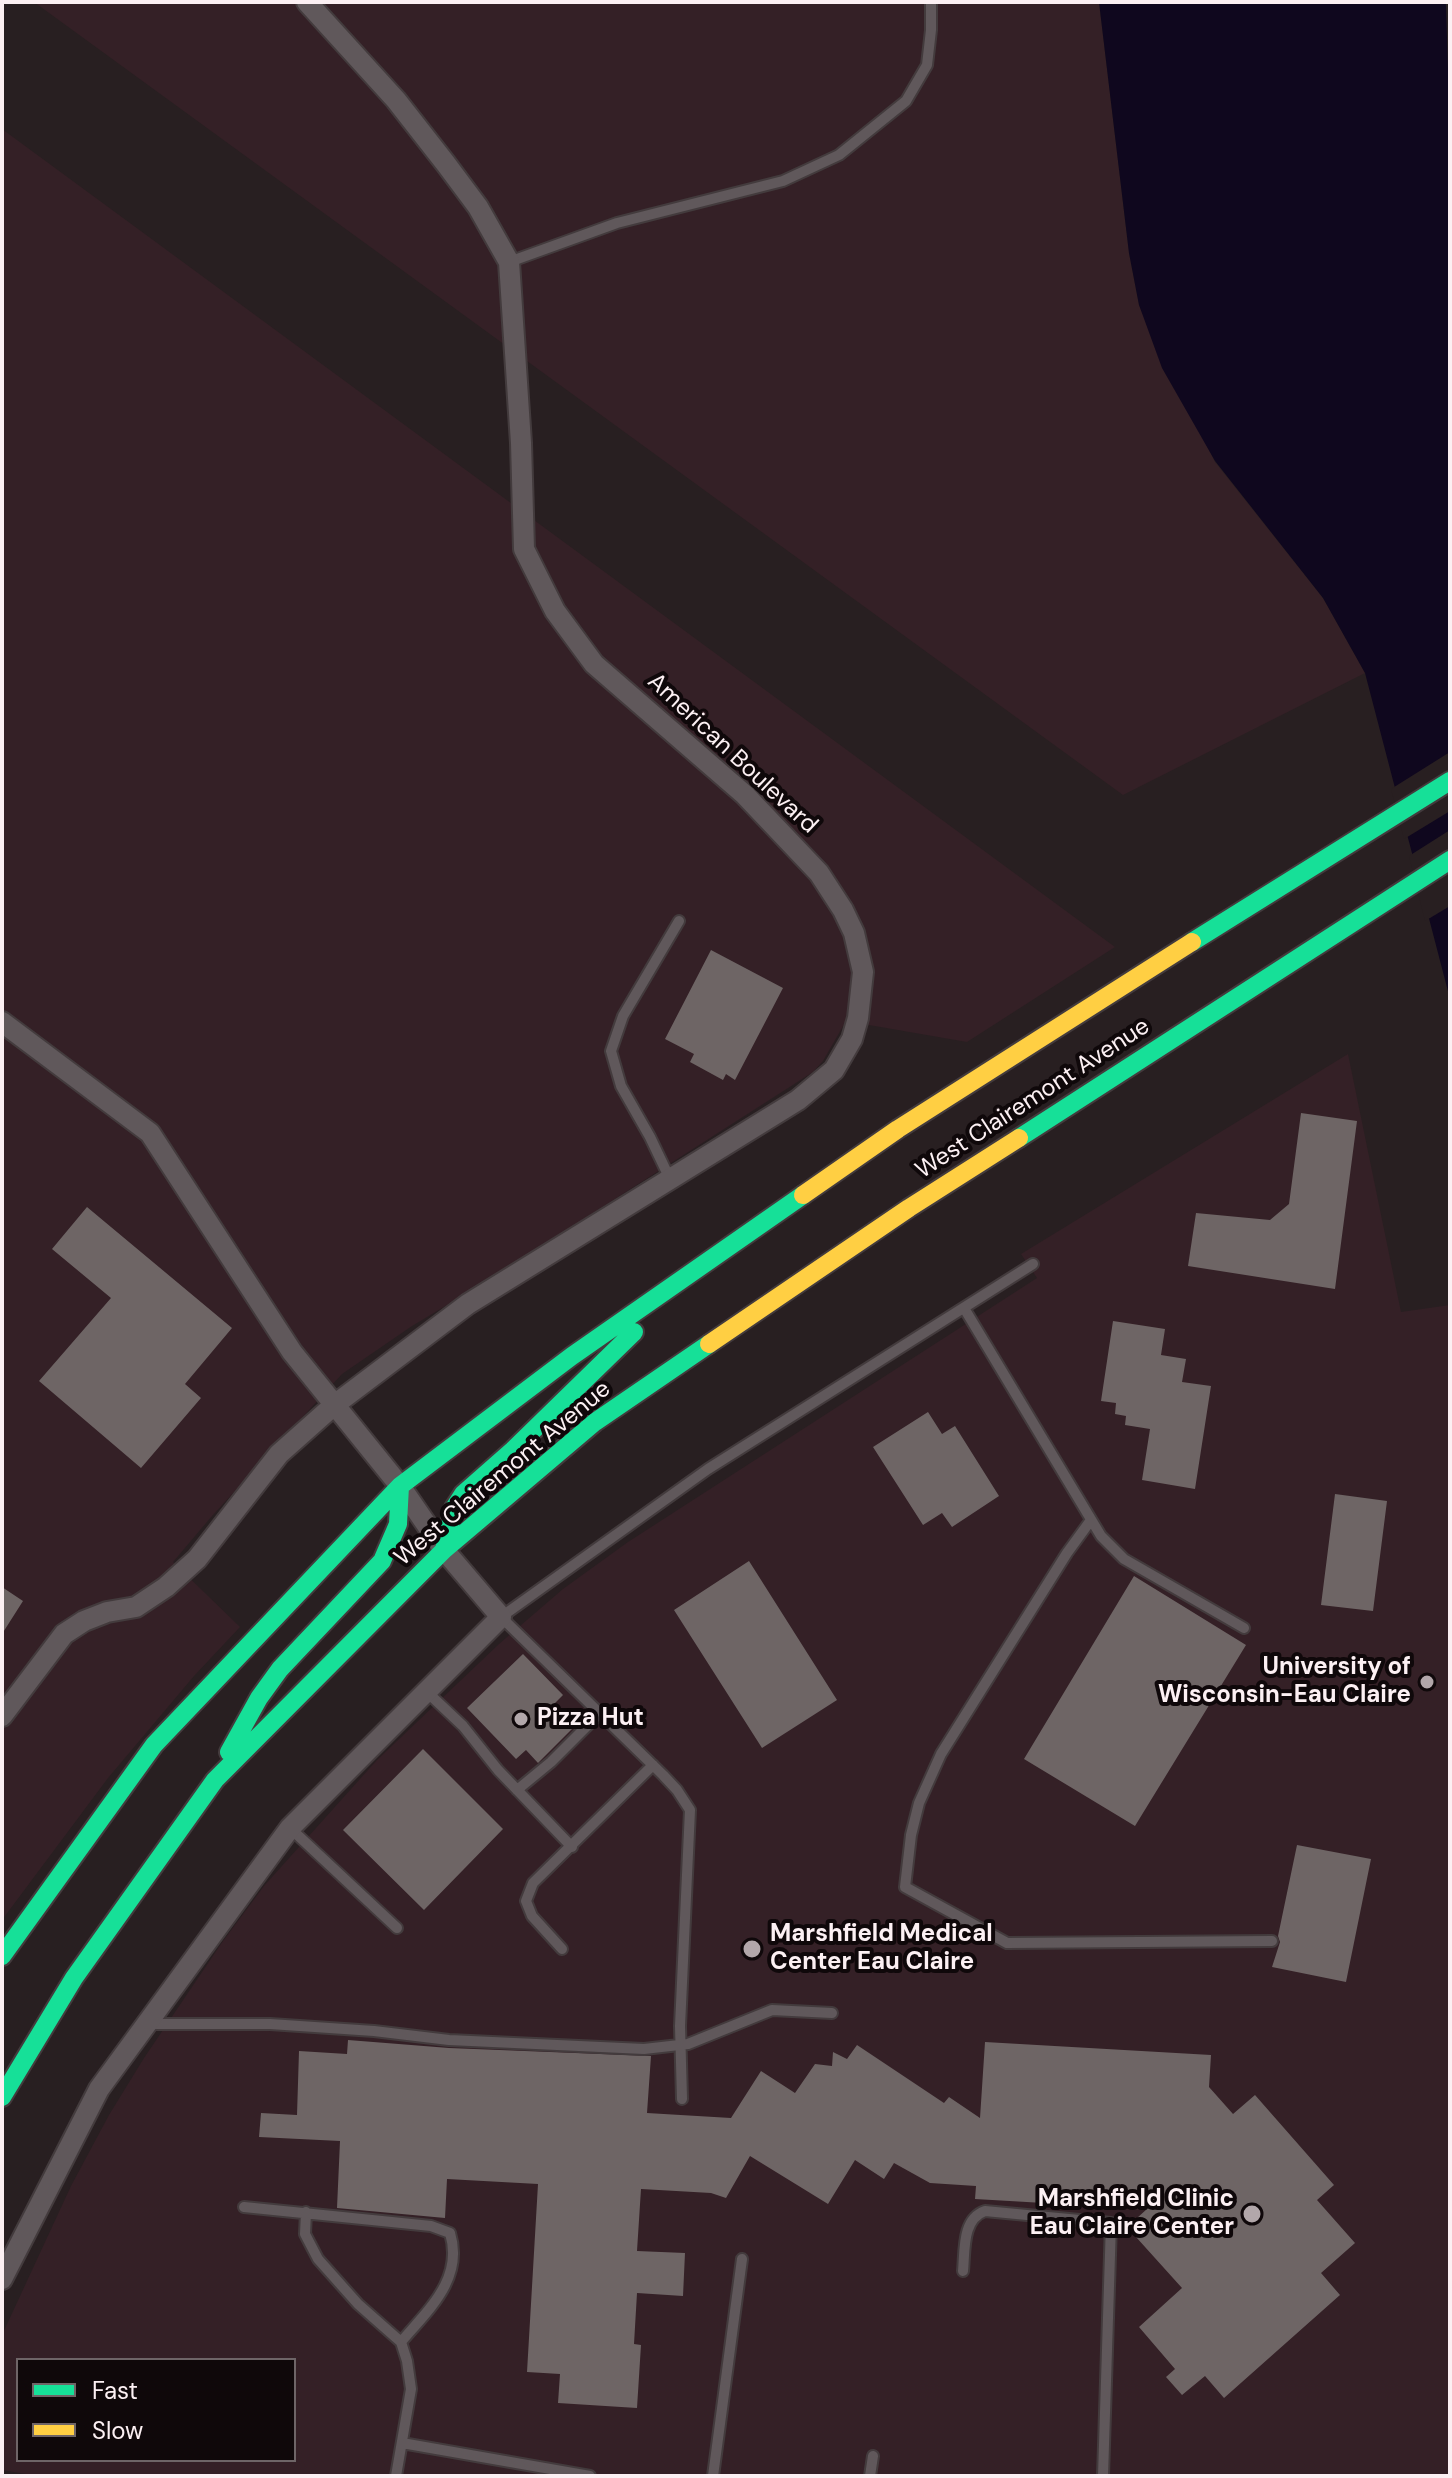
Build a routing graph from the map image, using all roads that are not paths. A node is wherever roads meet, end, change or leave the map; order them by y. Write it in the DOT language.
graph roads {
  1 [pos="307,2"];
  2 [pos="931,2"];
  3 [pos="509,262"];
  4 [pos="1450,781"];
  5 [pos="1450,860"];
  6 [pos="679,921"];
  7 [pos="2,1022"];
  8 [pos="670,1179"];
  9 [pos="1033,1264"];
  10 [pos="692,1273"];
  11 [pos="964,1308"];
  12 [pos="333,1406"];
  13 [pos="400,1486"];
  14 [pos="1091,1520"];
  15 [pos="444,1550"];
  16 [pos="501,1617"];
  17 [pos="1244,1628"];
  18 [pos="427,1692"];
  19 [pos="600,1713"];
  20 [pos="2,1716"];
  21 [pos="653,1765"];
  22 [pos="215,1780"];
  23 [pos="517,1790"];
  24 [pos="290,1828"];
  25 [pos="572,1847"];
  26 [pos="397,1928"];
  27 [pos="1272,1941"];
  28 [pos="562,1949"];
  29 [pos="2,1956"];
  30 [pos="832,2013"];
  31 [pos="146,2024"];
  32 [pos="680,2045"];
  33 [pos="2,2097"];
  34 [pos="682,2099"];
  35 [pos="244,2207"];
  36 [pos="306,2212"];
  37 [pos="742,2259"];
  38 [pos="963,2271"];
  39 [pos="2,2279"];
  40 [pos="401,2342"];
  41 [pos="402,2443"];
  42 [pos="873,2456"];
  43 [pos="396,2476"];
  44 [pos="590,2476"];
  45 [pos="713,2476"];
  46 [pos="870,2476"];
  47 [pos="1103,2476"];
  1 -- 3 [label="street, American Boulevard"];
  2 -- 3 [label="lane"];
  3 -- 8 [label="street, American Boulevard"];
  4 -- 10 [label="main road, West Clairemont Avenue"];
  5 -- 15 [label="main road, West Clairemont Avenue"];
  6 -- 8 [label="lane"];
  7 -- 12 [label="street"];
  8 -- 12 [label="street, American Boulevard"];
  9 -- 11 [label="lane"];
  10 -- 13 [label="main road, West Clairemont Avenue"];
  10 -- 15 [label="main road"];
  11 -- 14 [label="lane"];
  11 -- 16 [label="lane"];
  12 -- 13 [label="street"];
  12 -- 20 [label="street, American Boulevard"];
  13 -- 15 [label="street"];
  13 -- 22 [label="main road"];
  13 -- 29 [label="main road, West Clairemont Avenue"];
  14 -- 17 [label="lane"];
  14 -- 27 [label="lane"];
  15 -- 16 [label="street"];
  15 -- 22 [label="main road, West Clairemont Avenue"];
  16 -- 18 [label="street"];
  16 -- 19 [label="lane"];
  18 -- 23 [label="lane"];
  18 -- 24 [label="street"];
  19 -- 21 [label="lane"];
  19 -- 23 [label="lane"];
  21 -- 25 [label="lane"];
  21 -- 32 [label="lane"];
  22 -- 33 [label="main road, West Clairemont Avenue"];
  23 -- 25 [label="lane"];
  24 -- 26 [label="lane"];
  24 -- 31 [label="street"];
  25 -- 28 [label="lane"];
  30 -- 32 [label="lane"];
  31 -- 32 [label="lane"];
  31 -- 39 [label="street"];
  32 -- 34 [label="lane"];
  35 -- 36 [label="lane"];
  36 -- 40 [label="lane"];
  36 -- 40 [label="lane"];
  37 -- 45 [label="lane"];
  38 -- 47 [label="lane"];
  40 -- 41 [label="lane"];
  41 -- 43 [label="lane"];
  41 -- 44 [label="lane"];
  42 -- 46 [label="lane"];
}
